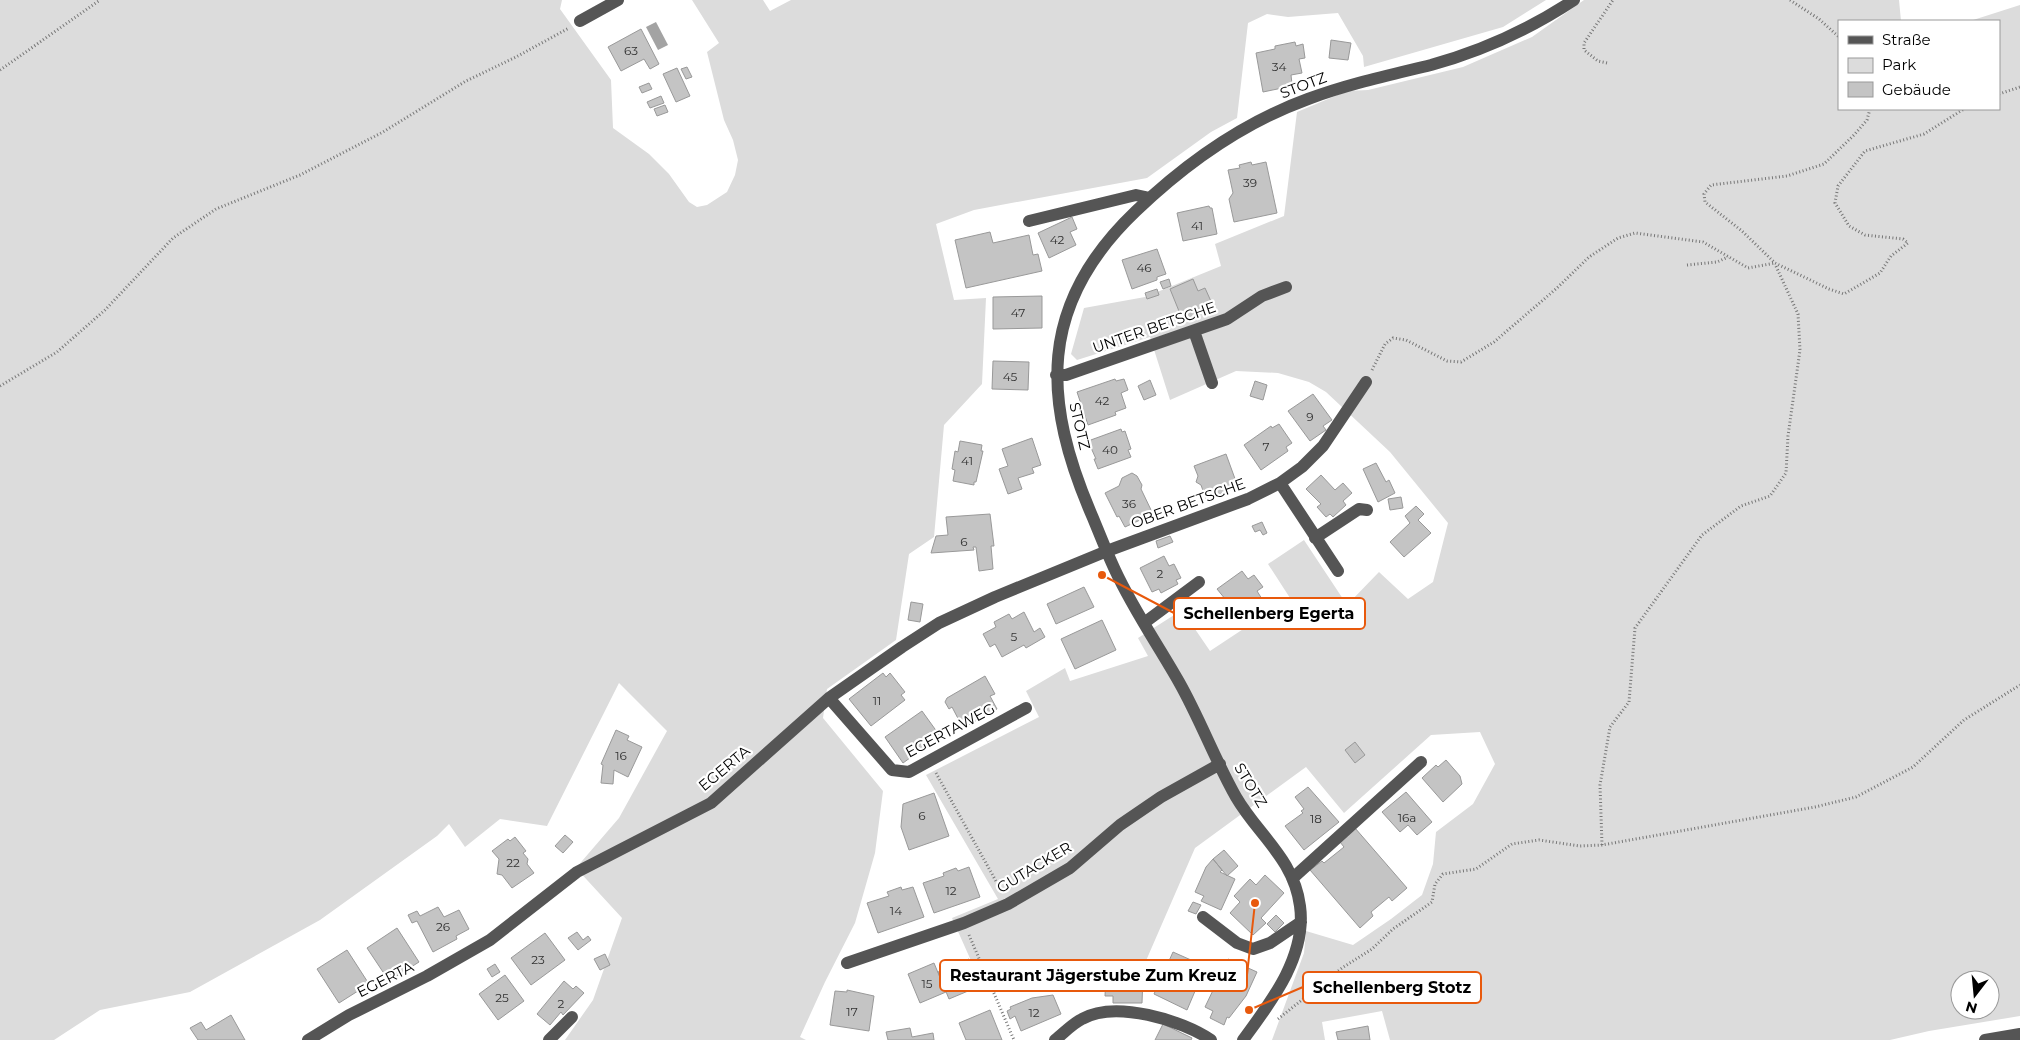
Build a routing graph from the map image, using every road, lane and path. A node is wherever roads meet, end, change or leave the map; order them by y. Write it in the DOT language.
graph roads {
  1 [pos="100,0"];
  2 [pos="618,0"];
  3 [pos="1574,0"];
  4 [pos="1612,0"];
  5 [pos="1790,0"];
  6 [pos="580,21"];
  7 [pos="1838,36"];
  8 [pos="1607,63"];
  9 [pos="0,70"];
  10 [pos="2020,87"];
  11 [pos="2000,94"];
  12 [pos="1870,110"];
  13 [pos="1962,110"];
  14 [pos="1150,198"];
  15 [pos="1029,221"];
  16 [pos="1729,257"];
  17 [pos="1775,263"];
  18 [pos="1687,265"];
  19 [pos="1286,287"];
  20 [pos="1194,331"];
  21 [pos="1056,375"];
  22 [pos="1366,382"];
  23 [pos="1212,383"];
  24 [pos="0,386"];
  25 [pos="1280,483"];
  26 [pos="1367,510"];
  27 [pos="1315,538"];
  28 [pos="1107,550"];
  29 [pos="1338,572"];
  30 [pos="1199,582"];
  31 [pos="1144,623"];
  32 [pos="2020,685"];
  33 [pos="829,698"];
  34 [pos="1026,708"];
  35 [pos="929,760"];
  36 [pos="1422,762"];
  37 [pos="1220,764"];
  38 [pos="1602,845"];
  39 [pos="1294,877"];
  40 [pos="1008,904"];
  41 [pos="1203,916"];
  42 [pos="1301,922"];
  43 [pos="964,923"];
  44 [pos="847,963"];
  45 [pos="572,1017"];
  46 [pos="1274,1023"];
  47 [pos="2020,1034"];
  48 [pos="308,1040"];
  49 [pos="549,1040"];
  50 [pos="1014,1040"];
  51 [pos="1054,1040"];
  52 [pos="1211,1040"];
  53 [pos="1242,1040"];
  54 [pos="1985,1040"];
  1 -- 9 [label="path"];
  2 -- 6 [label="street"];
  3 -- 14 [label="street, STOTZ"];
  4 -- 8 [label="path"];
  5 -- 7 [label="path"];
  6 -- 24 [label="path"];
  10 -- 11 [label="path"];
  12 -- 17 [label="path"];
  13 -- 17 [label="path"];
  14 -- 15 [label="street"];
  14 -- 21 [label="street, STOTZ"];
  16 -- 17 [label="path"];
  16 -- 18 [label="path"];
  16 -- 22 [label="path"];
  17 -- 38 [label="path"];
  19 -- 20 [label="street, UNTER BETSCHE"];
  20 -- 21 [label="street, UNTER BETSCHE"];
  20 -- 23 [label="street"];
  21 -- 28 [label="street, STOTZ"];
  22 -- 25 [label="street, OBER BETSCHE"];
  25 -- 27 [label="street"];
  25 -- 28 [label="street, OBER BETSCHE"];
  26 -- 27 [label="street"];
  27 -- 29 [label="street"];
  28 -- 31 [label="street, STOTZ"];
  28 -- 33 [label="street, EGERTA"];
  30 -- 31 [label="street"];
  31 -- 37 [label="street, STOTZ"];
  32 -- 38 [label="path"];
  33 -- 35 [label="street, EGERTAWEG"];
  33 -- 48 [label="street, EGERTA"];
  34 -- 35 [label="street, EGERTAWEG"];
  35 -- 40 [label="path"];
  36 -- 39 [label="street"];
  37 -- 39 [label="street, STOTZ"];
  37 -- 40 [label="street, GUTACKER"];
  38 -- 46 [label="path"];
  39 -- 42 [label="street, STOTZ"];
  40 -- 43 [label="street, GUTACKER"];
  41 -- 42 [label="street"];
  42 -- 53 [label="street, STOTZ"];
  43 -- 44 [label="street, GUTACKER"];
  43 -- 50 [label="path"];
  45 -- 49 [label="street"];
  47 -- 54 [label="street"];
  51 -- 52 [label="street"];
}
